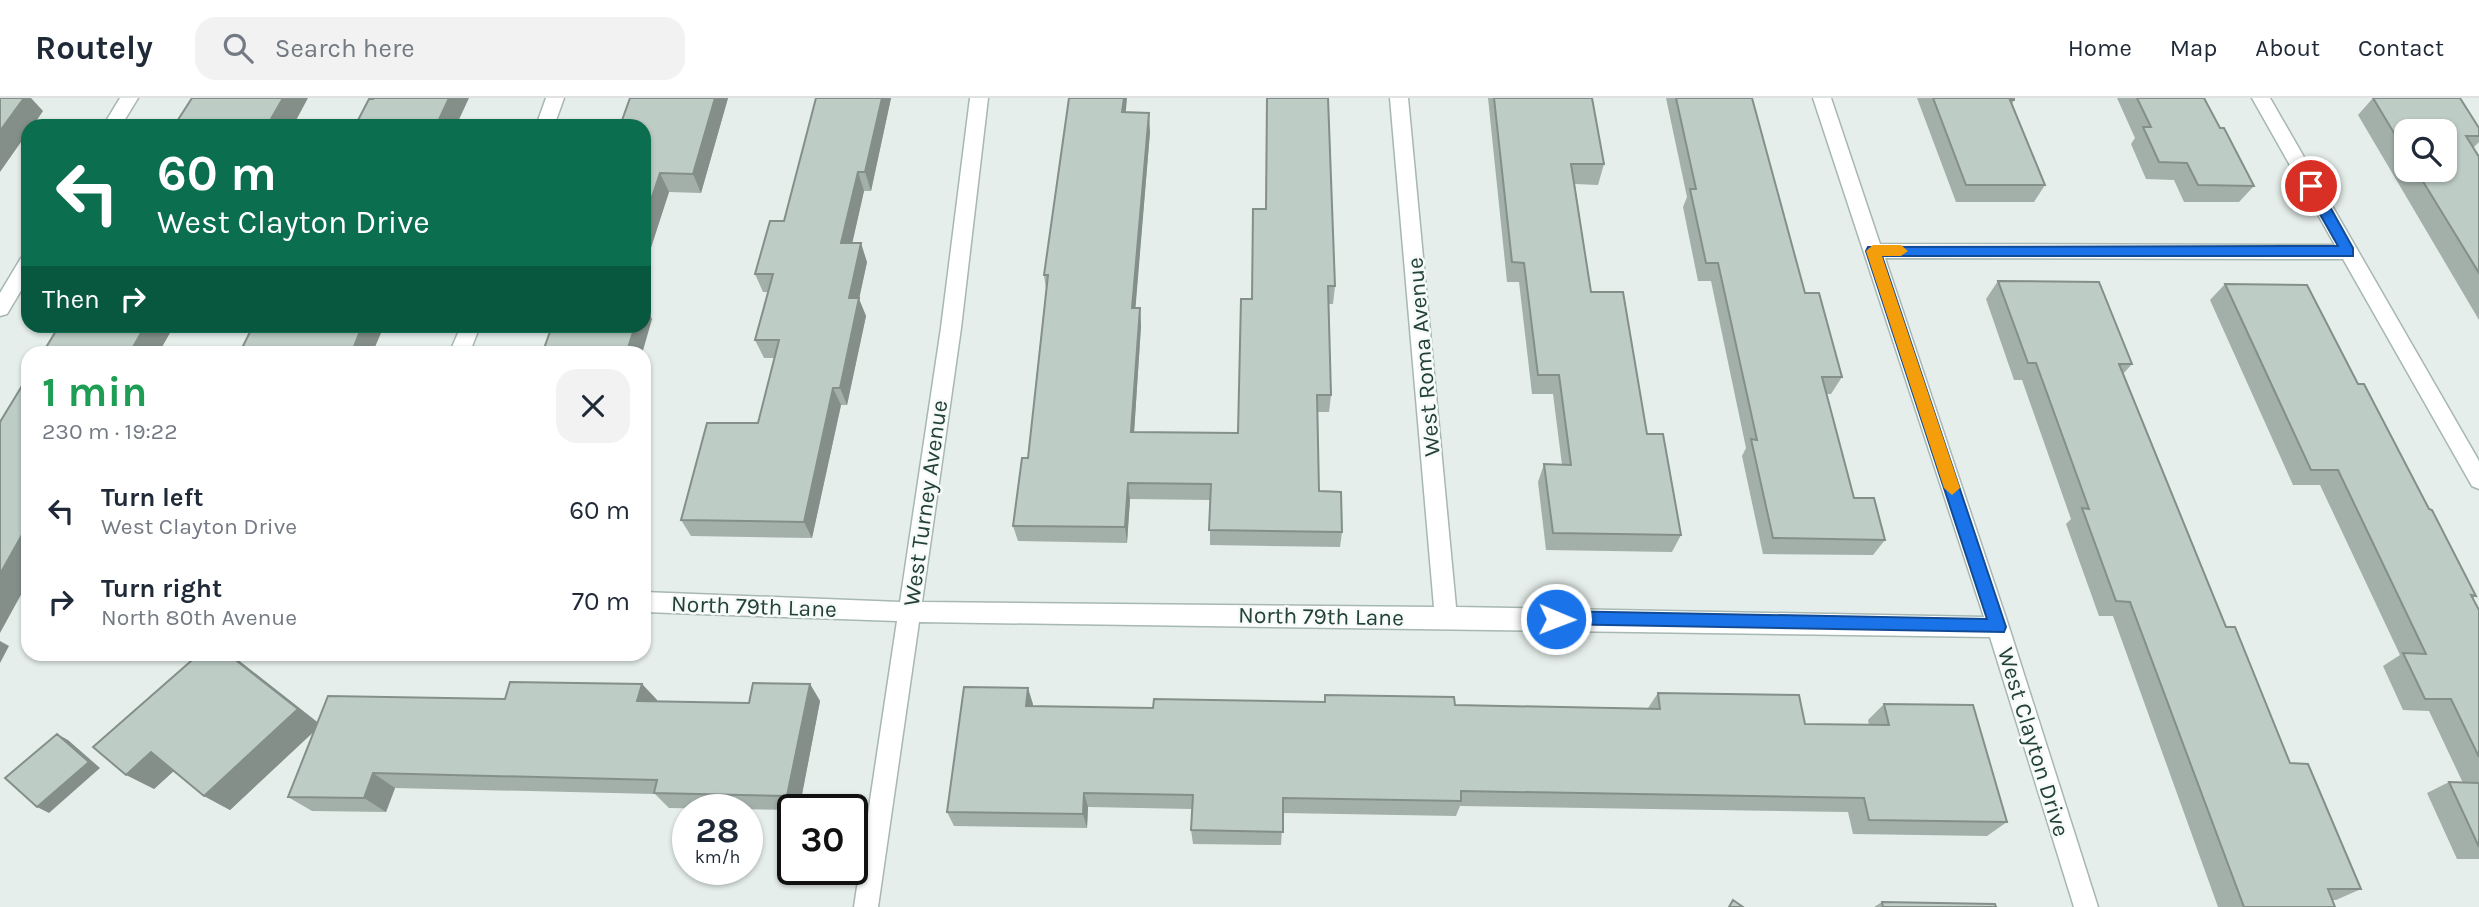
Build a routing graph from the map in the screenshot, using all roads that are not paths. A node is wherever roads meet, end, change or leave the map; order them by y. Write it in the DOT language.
graph roads {
  1 [pos="130,98"];
  2 [pos="555,98"];
  3 [pos="979,98"];
  4 [pos="1399,98"];
  5 [pos="1822,98"];
  6 [pos="2261,98"];
  7 [pos="116,119"];
  8 [pos="548,119"];
  9 [pos="1873,251"];
  10 [pos="2348,252"];
  11 [pos="21,275"];
  12 [pos="0,309"];
  13 [pos="2479,480"];
  14 [pos="651,602"];
  15 [pos="909,612"];
  16 [pos="1446,617"];
  17 [pos="1998,627"];
  18 [pos="866,907"];
  19 [pos="2086,907"];
  1 -- 7 [label="street"];
  2 -- 8 [label="street"];
  3 -- 15 [label="street, West Turney Avenue"];
  4 -- 16 [label="street, West Roma Avenue"];
  5 -- 9 [label="street, West Clayton Drive"];
  6 -- 10 [label="street"];
  9 -- 10 [label="street"];
  9 -- 17 [label="street, West Clayton Drive"];
  10 -- 13 [label="street"];
  11 -- 12 [label="street"];
  14 -- 15 [label="street, North 79th Lane"];
  15 -- 16 [label="street, North 79th Lane"];
  15 -- 18 [label="street, West Turney Avenue"];
  16 -- 17 [label="street, North 79th Lane"];
  17 -- 19 [label="street, West Clayton Drive"];
}
